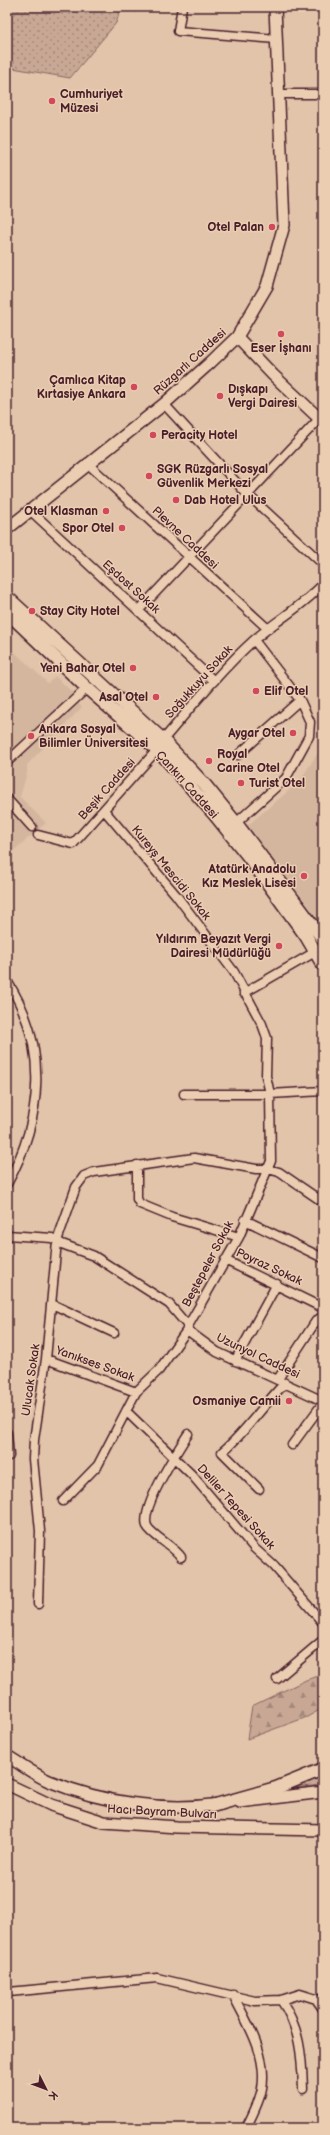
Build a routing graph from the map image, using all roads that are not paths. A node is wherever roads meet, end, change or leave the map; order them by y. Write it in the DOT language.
graph roads {
  1 [pos="182,7"];
  2 [pos="275,7"];
  3 [pos="276,39"];
  4 [pos="278,94"];
  5 [pos="323,94"];
  6 [pos="237,337"];
  7 [pos="164,404"];
  8 [pos="322,418"];
  9 [pos="87,463"];
  10 [pos="247,494"];
  11 [pos="32,511"];
  12 [pos="7,529"];
  13 [pos="188,558"];
  14 [pos="323,564"];
  15 [pos="323,584"];
  16 [pos="7,597"];
  17 [pos="140,610"];
  18 [pos="7,612"];
  19 [pos="268,629"];
  20 [pos="254,640"];
  21 [pos="214,681"];
  22 [pos="87,688"];
  23 [pos="300,700"];
  24 [pos="160,745"];
  25 [pos="238,755"];
  26 [pos="7,762"];
  27 [pos="7,799"];
  28 [pos="104,810"];
  29 [pos="236,823"];
  30 [pos="32,827"];
  31 [pos="38,835"];
  32 [pos="323,939"];
  33 [pos="315,952"];
  34 [pos="323,965"];
  35 [pos="7,981"];
  36 [pos="244,993"];
  37 [pos="323,1091"];
  38 [pos="184,1094"];
  39 [pos="270,1094"];
  40 [pos="137,1165"];
  41 [pos="268,1169"];
  42 [pos="7,1184"];
  43 [pos="323,1202"];
  44 [pos="244,1220"];
  45 [pos="7,1235"];
  46 [pos="239,1237"];
  47 [pos="57,1241"];
  48 [pos="323,1258"];
  49 [pos="225,1260"];
  50 [pos="277,1284"];
  51 [pos="52,1304"];
  52 [pos="323,1308"];
  53 [pos="323,1316"];
  54 [pos="188,1328"];
  55 [pos="114,1333"];
  56 [pos="46,1359"];
  57 [pos="235,1361"];
  58 [pos="282,1381"];
  59 [pos="136,1392"];
  60 [pos="323,1402"];
  61 [pos="126,1411"];
  62 [pos="7,1433"];
  63 [pos="188,1434"];
  64 [pos="292,1445"];
  65 [pos="9,1456"];
  66 [pos="173,1457"];
  67 [pos="259,1490"];
  68 [pos="63,1501"];
  69 [pos="181,1557"];
  70 [pos="38,1604"];
  71 [pos="323,1623"];
  72 [pos="323,1640"];
  73 [pos="277,1679"];
  74 [pos="7,1756"];
  75 [pos="323,1769"];
  76 [pos="7,1784"];
  77 [pos="323,1792"];
  78 [pos="212,1806"];
  79 [pos="323,1830"];
  80 [pos="7,1994"];
  81 [pos="233,1995"];
  82 [pos="281,2000"];
  83 [pos="323,2009"];
  84 [pos="303,2089"];
  85 [pos="246,2128"];
  1 -- 3 [label="street"];
  2 -- 3 [label="street, Rüzgarlı Caddesi"];
  3 -- 4 [label="street, Rüzgarlı Caddesi"];
  4 -- 5 [label="street"];
  4 -- 6 [label="street, Rüzgarlı Caddesi"];
  6 -- 7 [label="street, Rüzgarlı Caddesi"];
  6 -- 8 [label="street"];
  7 -- 9 [label="street, Rüzgarlı Caddesi"];
  7 -- 10 [label="street"];
  8 -- 10 [label="street"];
  9 -- 11 [label="street, Rüzgarlı Caddesi"];
  9 -- 13 [label="street, Plevne Caddesi"];
  10 -- 13 [label="street"];
  10 -- 14 [label="street"];
  11 -- 12 [label="street, Rüzgarlı Caddesi"];
  11 -- 17 [label="street, Eşdost Sokak"];
  13 -- 17 [label="street"];
  13 -- 19 [label="street, Plevne Caddesi"];
  15 -- 19 [label="street, Soğukkuyu Sokak"];
  16 -- 24 [label="main road, Çankırı Caddesi"];
  17 -- 21 [label="street, Eşdost Sokak"];
  18 -- 22 [label="main road, Çankırı Caddesi"];
  19 -- 20 [label="street, Soğukkuyu Sokak"];
  20 -- 21 [label="street, Soğukkuyu Sokak"];
  20 -- 23 [label="street"];
  21 -- 24 [label="street, Soğukkuyu Sokak"];
  22 -- 24 [label="main road, Çankırı Caddesi"];
  22 -- 26 [label="street"];
  23 -- 25 [label="street"];
  23 -- 29 [label="street"];
  24 -- 28 [label="street, Beşik Caddesi"];
  24 -- 29 [label="main road, Çankırı Caddesi"];
  24 -- 33 [label="main road, Çankırı Caddesi"];
  27 -- 30 [label="street"];
  28 -- 31 [label="street, Beşik Caddesi"];
  28 -- 36 [label="street, Kureyş Mescidi Sokak"];
  29 -- 32 [label="main road, Çankırı Caddesi"];
  33 -- 34 [label="main road, Çankırı Caddesi"];
  33 -- 36 [label="street"];
  35 -- 42 [label="street"];
  36 -- 39 [label="street, Kureyş Mescidi Sokak"];
  37 -- 39 [label="street"];
  38 -- 39 [label="street"];
  39 -- 41 [label="street, Beştepeler Sokak"];
  40 -- 41 [label="street"];
  40 -- 46 [label="street"];
  40 -- 47 [label="street, Ulucak Sokak"];
  41 -- 43 [label="street"];
  41 -- 44 [label="street, Beştepeler Sokak"];
  44 -- 46 [label="street, Beştepeler Sokak"];
  44 -- 48 [label="street"];
  45 -- 47 [label="street, Uzunyol Caddesi"];
  46 -- 49 [label="street, Beştepeler Sokak"];
  47 -- 51 [label="street, Ulucak Sokak"];
  47 -- 54 [label="street, Uzunyol Caddesi"];
  49 -- 50 [label="street, Poyraz Sokak"];
  49 -- 54 [label="street, Beştepeler Sokak"];
  50 -- 52 [label="street, Poyraz Sokak"];
  50 -- 57 [label="street"];
  51 -- 55 [label="street"];
  51 -- 56 [label="street, Ulucak Sokak"];
  53 -- 58 [label="street"];
  54 -- 57 [label="street, Uzunyol Caddesi"];
  54 -- 59 [label="street, Beştepeler Sokak"];
  56 -- 59 [label="street, Yanıkses Sokak"];
  56 -- 70 [label="street, Ulucak Sokak"];
  57 -- 58 [label="street, Uzunyol Caddesi"];
  58 -- 60 [label="street, Uzunyol Caddesi"];
  58 -- 67 [label="street"];
  59 -- 61 [label="street, Beştepeler Sokak"];
  60 -- 64 [label="street"];
  61 -- 66 [label="street, Deliler Tepesi Sokak"];
  61 -- 68 [label="street, Beştepeler Sokak"];
  62 -- 65 [label="street"];
  63 -- 66 [label="street"];
  66 -- 69 [label="street"];
  66 -- 71 [label="street, Deliler Tepesi Sokak"];
  72 -- 73 [label="street"];
  74 -- 78 [label="street, Hacı Bayram Bulvarı"];
  75 -- 78 [label="main road"];
  76 -- 79 [label="street, Hacı Bayram Bulvarı"];
  77 -- 78 [label="street, Hacı Bayram Bulvarı"];
  80 -- 81 [label="street"];
  81 -- 82 [label="street"];
  81 -- 85 [label="street"];
  82 -- 83 [label="street"];
  82 -- 84 [label="street"];
}
